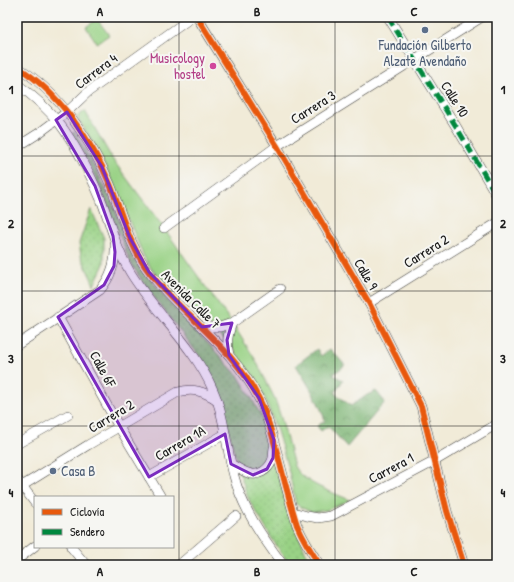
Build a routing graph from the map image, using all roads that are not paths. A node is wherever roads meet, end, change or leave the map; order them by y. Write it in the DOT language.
graph roads {
  1 [pos="192,17"];
  2 [pos="196,17"];
  3 [pos="388,17"];
  4 [pos="482,17"];
  5 [pos="414,59"];
  6 [pos="17,67"];
  7 [pos="17,84"];
  8 [pos="67,112"];
  9 [pos="56,120"];
  10 [pos="277,146"];
  11 [pos="17,147"];
  12 [pos="497,196"];
  13 [pos="497,223"];
  14 [pos="164,228"];
  15 [pos="113,236"];
  16 [pos="280,289"];
  17 [pos="369,303"];
  18 [pos="58,317"];
  19 [pos="232,323"];
  20 [pos="202,327"];
  21 [pos="17,345"];
  22 [pos="229,355"];
  23 [pos="217,400"];
  24 [pos="68,415"];
  25 [pos="497,424"];
  26 [pos="120,427"];
  27 [pos="225,434"];
  28 [pos="274,440"];
  29 [pos="17,444"];
  30 [pos="435,461"];
  31 [pos="231,464"];
  32 [pos="149,477"];
  33 [pos="19,482"];
  34 [pos="160,496"];
  35 [pos="34,502"];
  36 [pos="293,512"];
  37 [pos="236,516"];
  38 [pos="34,547"];
  39 [pos="71,548"];
  40 [pos="17,560"];
  41 [pos="86,565"];
  42 [pos="179,565"];
  43 [pos="283,565"];
  44 [pos="320,565"];
  45 [pos="464,565"];
  1 -- 8 [label="street, Carrera 4"];
  2 -- 10 [label="street, Calle 9"];
  3 -- 5 [label="street, Calle 10"];
  4 -- 5 [label="street, Carrera 3"];
  5 -- 10 [label="street, Carrera 3"];
  5 -- 12 [label="street, Calle 10"];
  6 -- 8 [label="street, Avenida Calle 7"];
  7 -- 9 [label="street, Avenida Calle 7"];
  8 -- 9 [label="street, Carrera 4"];
  8 -- 20 [label="street, Avenida Calle 7"];
  9 -- 11 [label="street, Carrera 4"];
  9 -- 15 [label="street, Avenida Calle 7"];
  10 -- 14 [label="street, Carrera 3"];
  10 -- 17 [label="street, Calle 9"];
  13 -- 17 [label="street, Carrera 2"];
  15 -- 18 [label="street"];
  15 -- 23 [label="street, Avenida Calle 7"];
  16 -- 19 [label="street"];
  17 -- 30 [label="street, Calle 9"];
  18 -- 21 [label="street"];
  18 -- 26 [label="street, Calle 6F"];
  19 -- 20 [label="street"];
  19 -- 22 [label="street"];
  20 -- 22 [label="street, Avenida Calle 7"];
  22 -- 28 [label="street, Avenida Calle 7"];
  23 -- 26 [label="street, Carrera 2"];
  23 -- 27 [label="street, Avenida Calle 7"];
  24 -- 29 [label="street"];
  25 -- 30 [label="street, Carrera 1"];
  26 -- 32 [label="street, Calle 6F"];
  26 -- 33 [label="street, Carrera 2"];
  27 -- 31 [label="street, Avenida Calle 7"];
  27 -- 32 [label="street, Carrera 1A"];
  28 -- 31 [label="street"];
  28 -- 36 [label="street, Avenida Calle 7"];
  30 -- 36 [label="street, Carrera 1"];
  30 -- 45 [label="street, Calle 9"];
  31 -- 43 [label="street, Avenida Calle 7"];
  32 -- 34 [label="street, Calle 6F"];
  33 -- 35 [label="street"];
  36 -- 44 [label="street, Avenida Calle 7"];
  37 -- 42 [label="street"];
  38 -- 40 [label="street"];
  39 -- 41 [label="street"];
}
